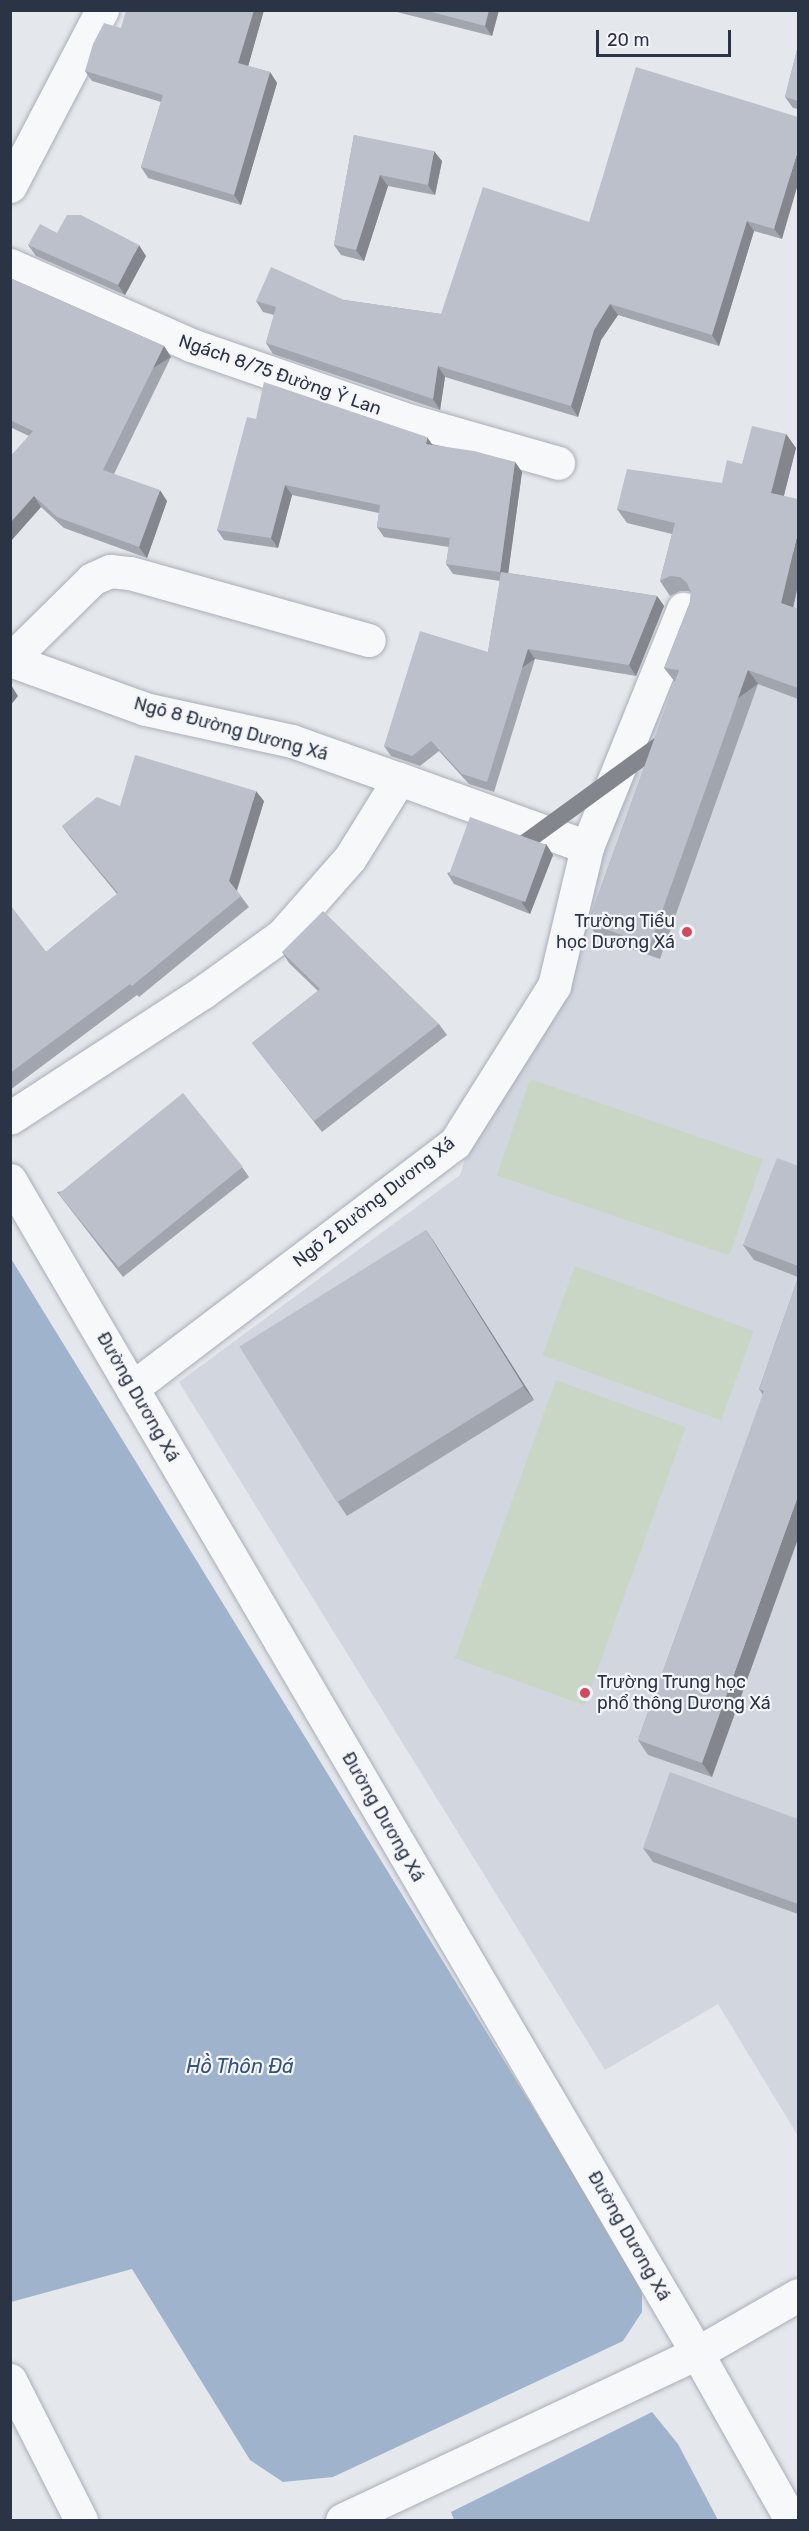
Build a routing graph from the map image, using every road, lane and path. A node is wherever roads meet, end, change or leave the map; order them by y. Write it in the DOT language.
graph roads {
  1 [pos="102,10"];
  2 [pos="10,186"];
  3 [pos="10,264"];
  4 [pos="558,463"];
  5 [pos="683,609"];
  6 [pos="369,640"];
  7 [pos="10,660"];
  8 [pos="399,778"];
  9 [pos="587,847"];
  10 [pos="10,1118"];
  11 [pos="10,1180"];
  12 [pos="132,1388"];
  13 [pos="798,2295"];
  14 [pos="697,2353"];
  15 [pos="10,2380"];
  16 [pos="81,2520"];
  17 [pos="342,2520"];
  18 [pos="791,2520"];
  1 -- 2 [label="street"];
  3 -- 4 [label="street, Ngách 8/75 Đường Ỷ Lan"];
  5 -- 9 [label="street, Ngõ 2 Đường Dương Xá"];
  6 -- 7 [label="street"];
  7 -- 8 [label="street, Ngõ 8 Đường Dương Xá"];
  8 -- 9 [label="street"];
  8 -- 10 [label="street"];
  9 -- 12 [label="street, Ngõ 2 Đường Dương Xá"];
  11 -- 12 [label="street, Đường Dương Xá"];
  12 -- 14 [label="street, Đường Dương Xá"];
  13 -- 14 [label="street"];
  14 -- 17 [label="street"];
  14 -- 18 [label="street, Đường Dương Xá"];
  15 -- 16 [label="street"];
}
